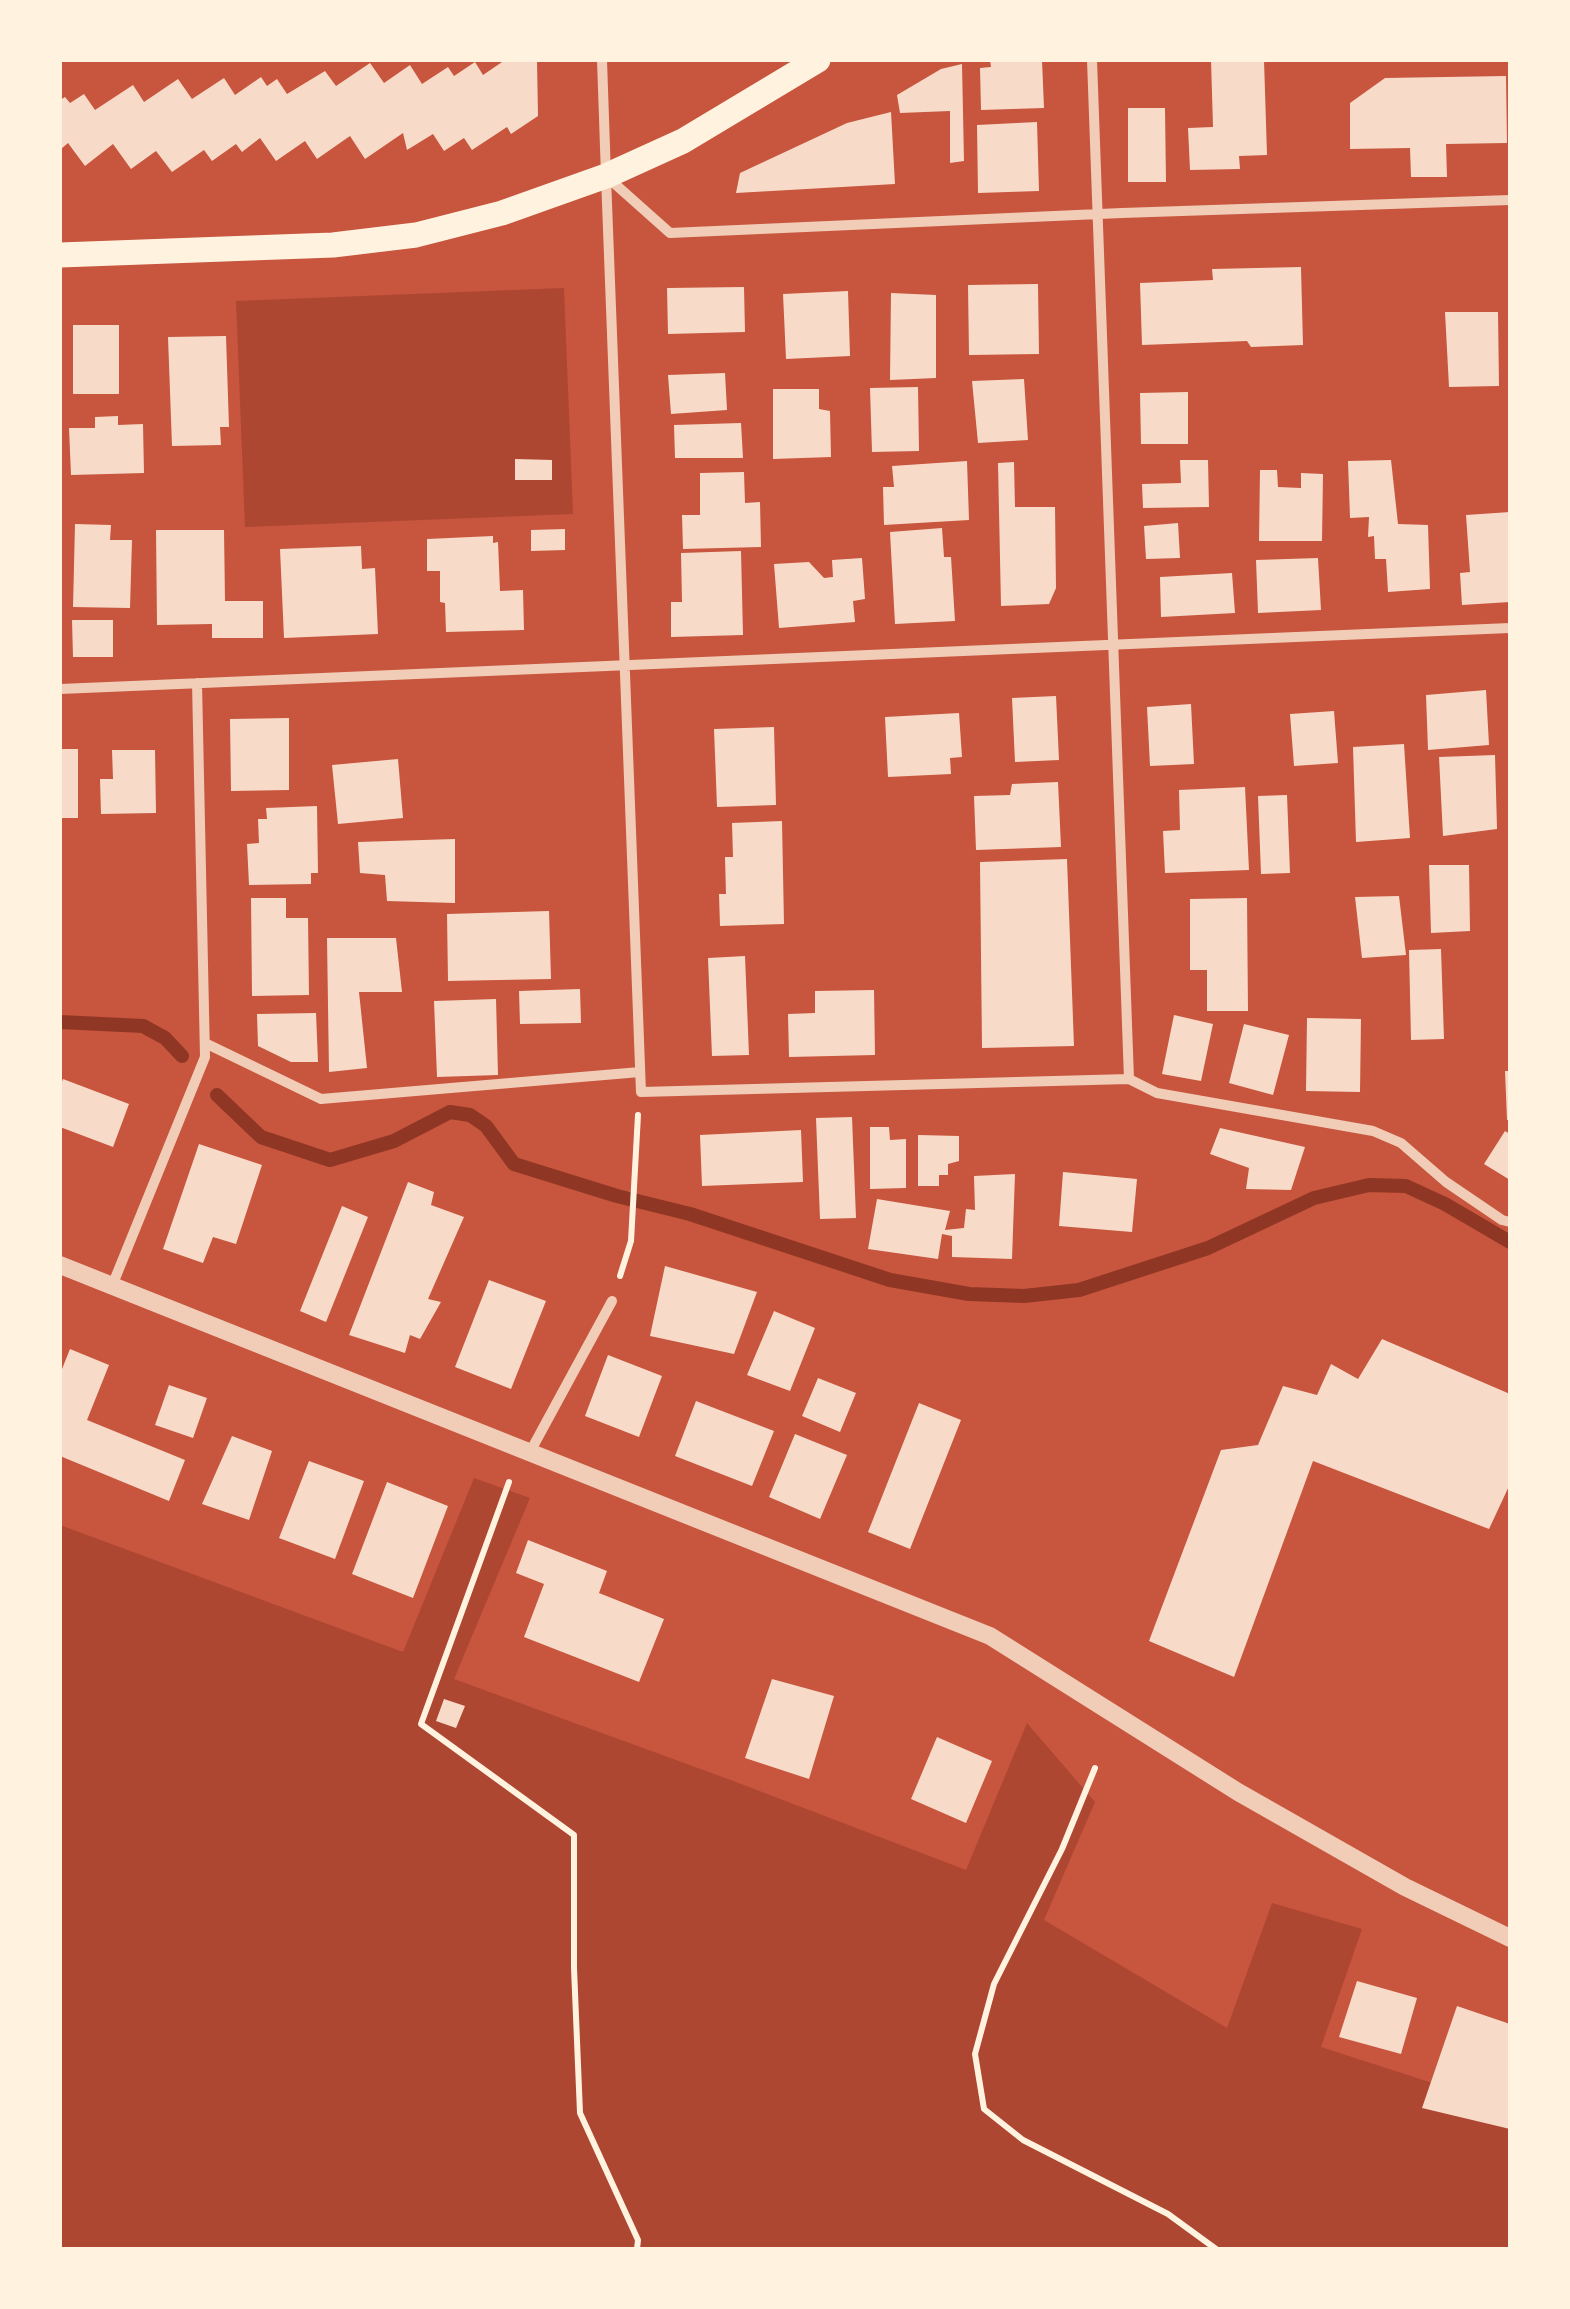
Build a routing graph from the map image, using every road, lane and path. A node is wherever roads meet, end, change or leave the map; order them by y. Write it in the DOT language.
graph roads {
  1 [pos="602,60"];
  2 [pos="818,60"];
  3 [pos="1092,60"];
  4 [pos="606,176"];
  5 [pos="1510,200"];
  6 [pos="1099,214"];
  7 [pos="60,255"];
  8 [pos="1510,628"];
  9 [pos="1113,645"];
  10 [pos="625,666"];
  11 [pos="197,684"];
  12 [pos="60,689"];
  13 [pos="205,1044"];
  14 [pos="640,1072"];
  15 [pos="1129,1079"];
  16 [pos="638,1109"];
  17 [pos="1510,1222"];
  18 [pos="60,1265"];
  19 [pos="112,1286"];
  20 [pos="612,1301"];
  21 [pos="530,1452"];
  22 [pos="509,1482"];
  23 [pos="1095,1768"];
  24 [pos="1510,1938"];
  25 [pos="637,2249"];
  26 [pos="1216,2249"];
  1 -- 4 [label="street"];
  2 -- 4 [label="main road"];
  3 -- 6 [label="street"];
  4 -- 6 [label="street"];
  4 -- 7 [label="main road"];
  4 -- 10 [label="street"];
  5 -- 6 [label="street"];
  6 -- 9 [label="street"];
  8 -- 9 [label="street"];
  9 -- 10 [label="street"];
  9 -- 15 [label="street"];
  10 -- 11 [label="street"];
  10 -- 14 [label="street"];
  11 -- 12 [label="street"];
  11 -- 13 [label="street"];
  13 -- 14 [label="street"];
  13 -- 19 [label="street"];
  14 -- 15 [label="street"];
  15 -- 17 [label="street"];
  16 -- 20 [label="path"];
  18 -- 19 [label="street"];
  19 -- 21 [label="street"];
  20 -- 21 [label="street"];
  21 -- 24 [label="street"];
  22 -- 25 [label="path"];
  23 -- 26 [label="path"];
}
